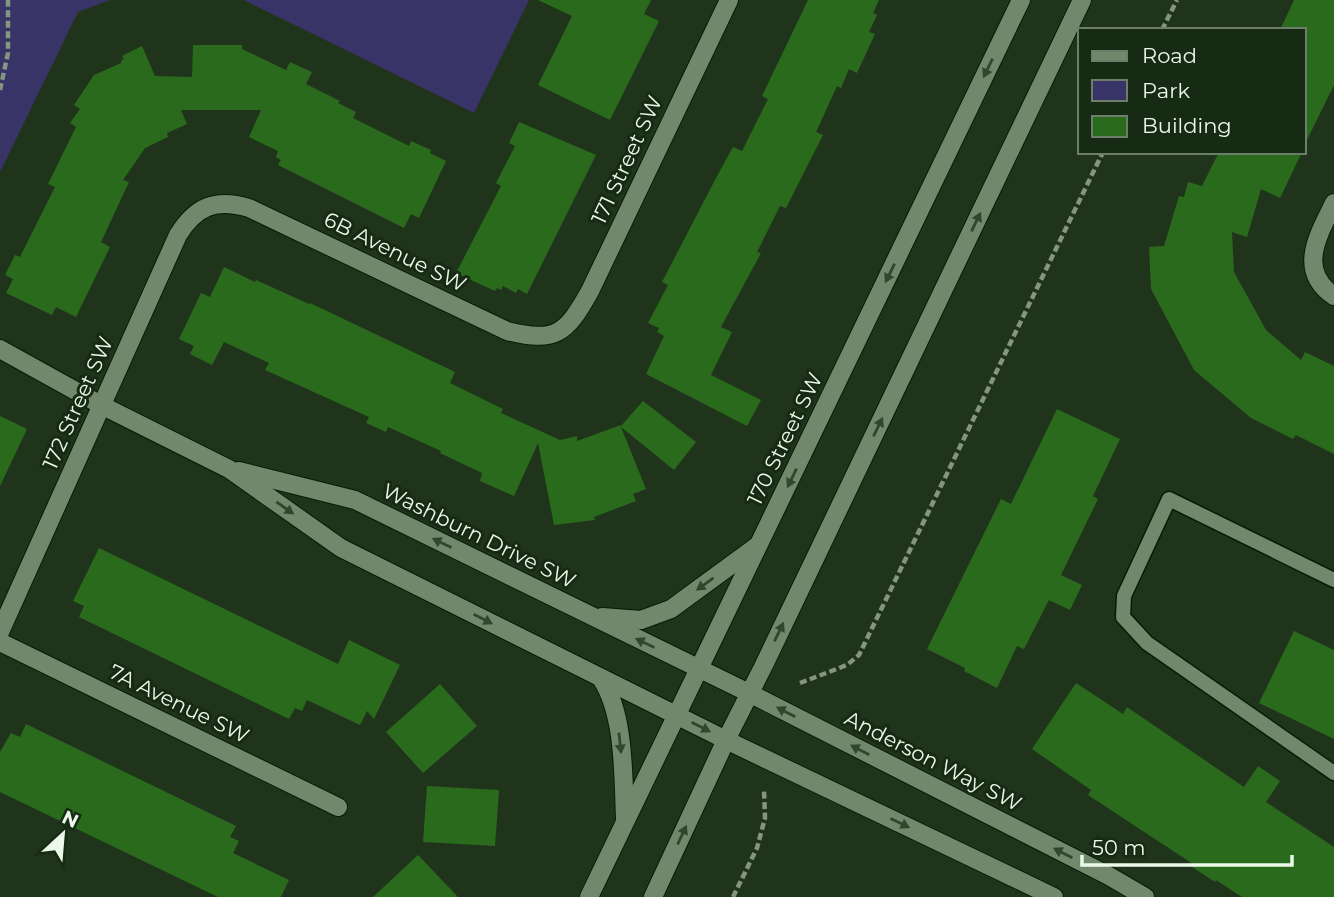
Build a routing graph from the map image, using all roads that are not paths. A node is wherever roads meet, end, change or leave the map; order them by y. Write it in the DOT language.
graph roads {
  1 [pos="729,0"];
  2 [pos="1021,0"];
  3 [pos="1082,0"];
  4 [pos="1334,203"];
  5 [pos="213,204"];
  6 [pos="1334,296"];
  7 [pos="558,333"];
  8 [pos="0,349"];
  9 [pos="101,405"];
  10 [pos="229,469"];
  11 [pos="760,544"];
  12 [pos="1334,580"];
  13 [pos="591,616"];
  14 [pos="0,632"];
  15 [pos="0,642"];
  16 [pos="699,669"];
  17 [pos="601,678"];
  18 [pos="749,693"];
  19 [pos="676,715"];
  20 [pos="726,740"];
  21 [pos="1334,773"];
  22 [pos="338,807"];
  23 [pos="625,819"];
  24 [pos="589,897"];
  25 [pos="653,897"];
  26 [pos="1054,897"];
  27 [pos="1145,897"];
  1 -- 7 [label="street, 171 Street SW"];
  2 -- 11 [label="street, 170 Street SW, one-way"];
  18 -- 3 [label="street, one-way"];
  4 -- 6 [label="street"];
  5 -- 7 [label="street, 6B Avenue SW"];
  5 -- 9 [label="street, 172 Street SW"];
  8 -- 9 [label="street, Washburn Drive SW"];
  9 -- 10 [label="street, Washburn Drive SW"];
  9 -- 14 [label="street, 172 Street SW"];
  13 -- 10 [label="street, Washburn Drive SW, one-way"];
  10 -- 17 [label="street, Washburn Drive SW, one-way"];
  11 -- 13 [label="street, one-way"];
  11 -- 16 [label="street, 170 Street SW"];
  12 -- 21 [label="lane"];
  16 -- 13 [label="street, Washburn Drive SW, one-way"];
  15 -- 22 [label="street, 7A Avenue SW"];
  16 -- 18 [label="street, Anderson Way SW"];
  16 -- 19 [label="street, 170 Street SW"];
  17 -- 19 [label="street, Washburn Drive SW"];
  17 -- 23 [label="street, one-way"];
  18 -- 20 [label="street"];
  27 -- 18 [label="street, Anderson Way SW, one-way"];
  19 -- 20 [label="street, one-way"];
  19 -- 23 [label="street, 170 Street SW"];
  25 -- 20 [label="street, one-way"];
  20 -- 26 [label="street, one-way"];
  23 -- 24 [label="street, 170 Street SW"];
}
